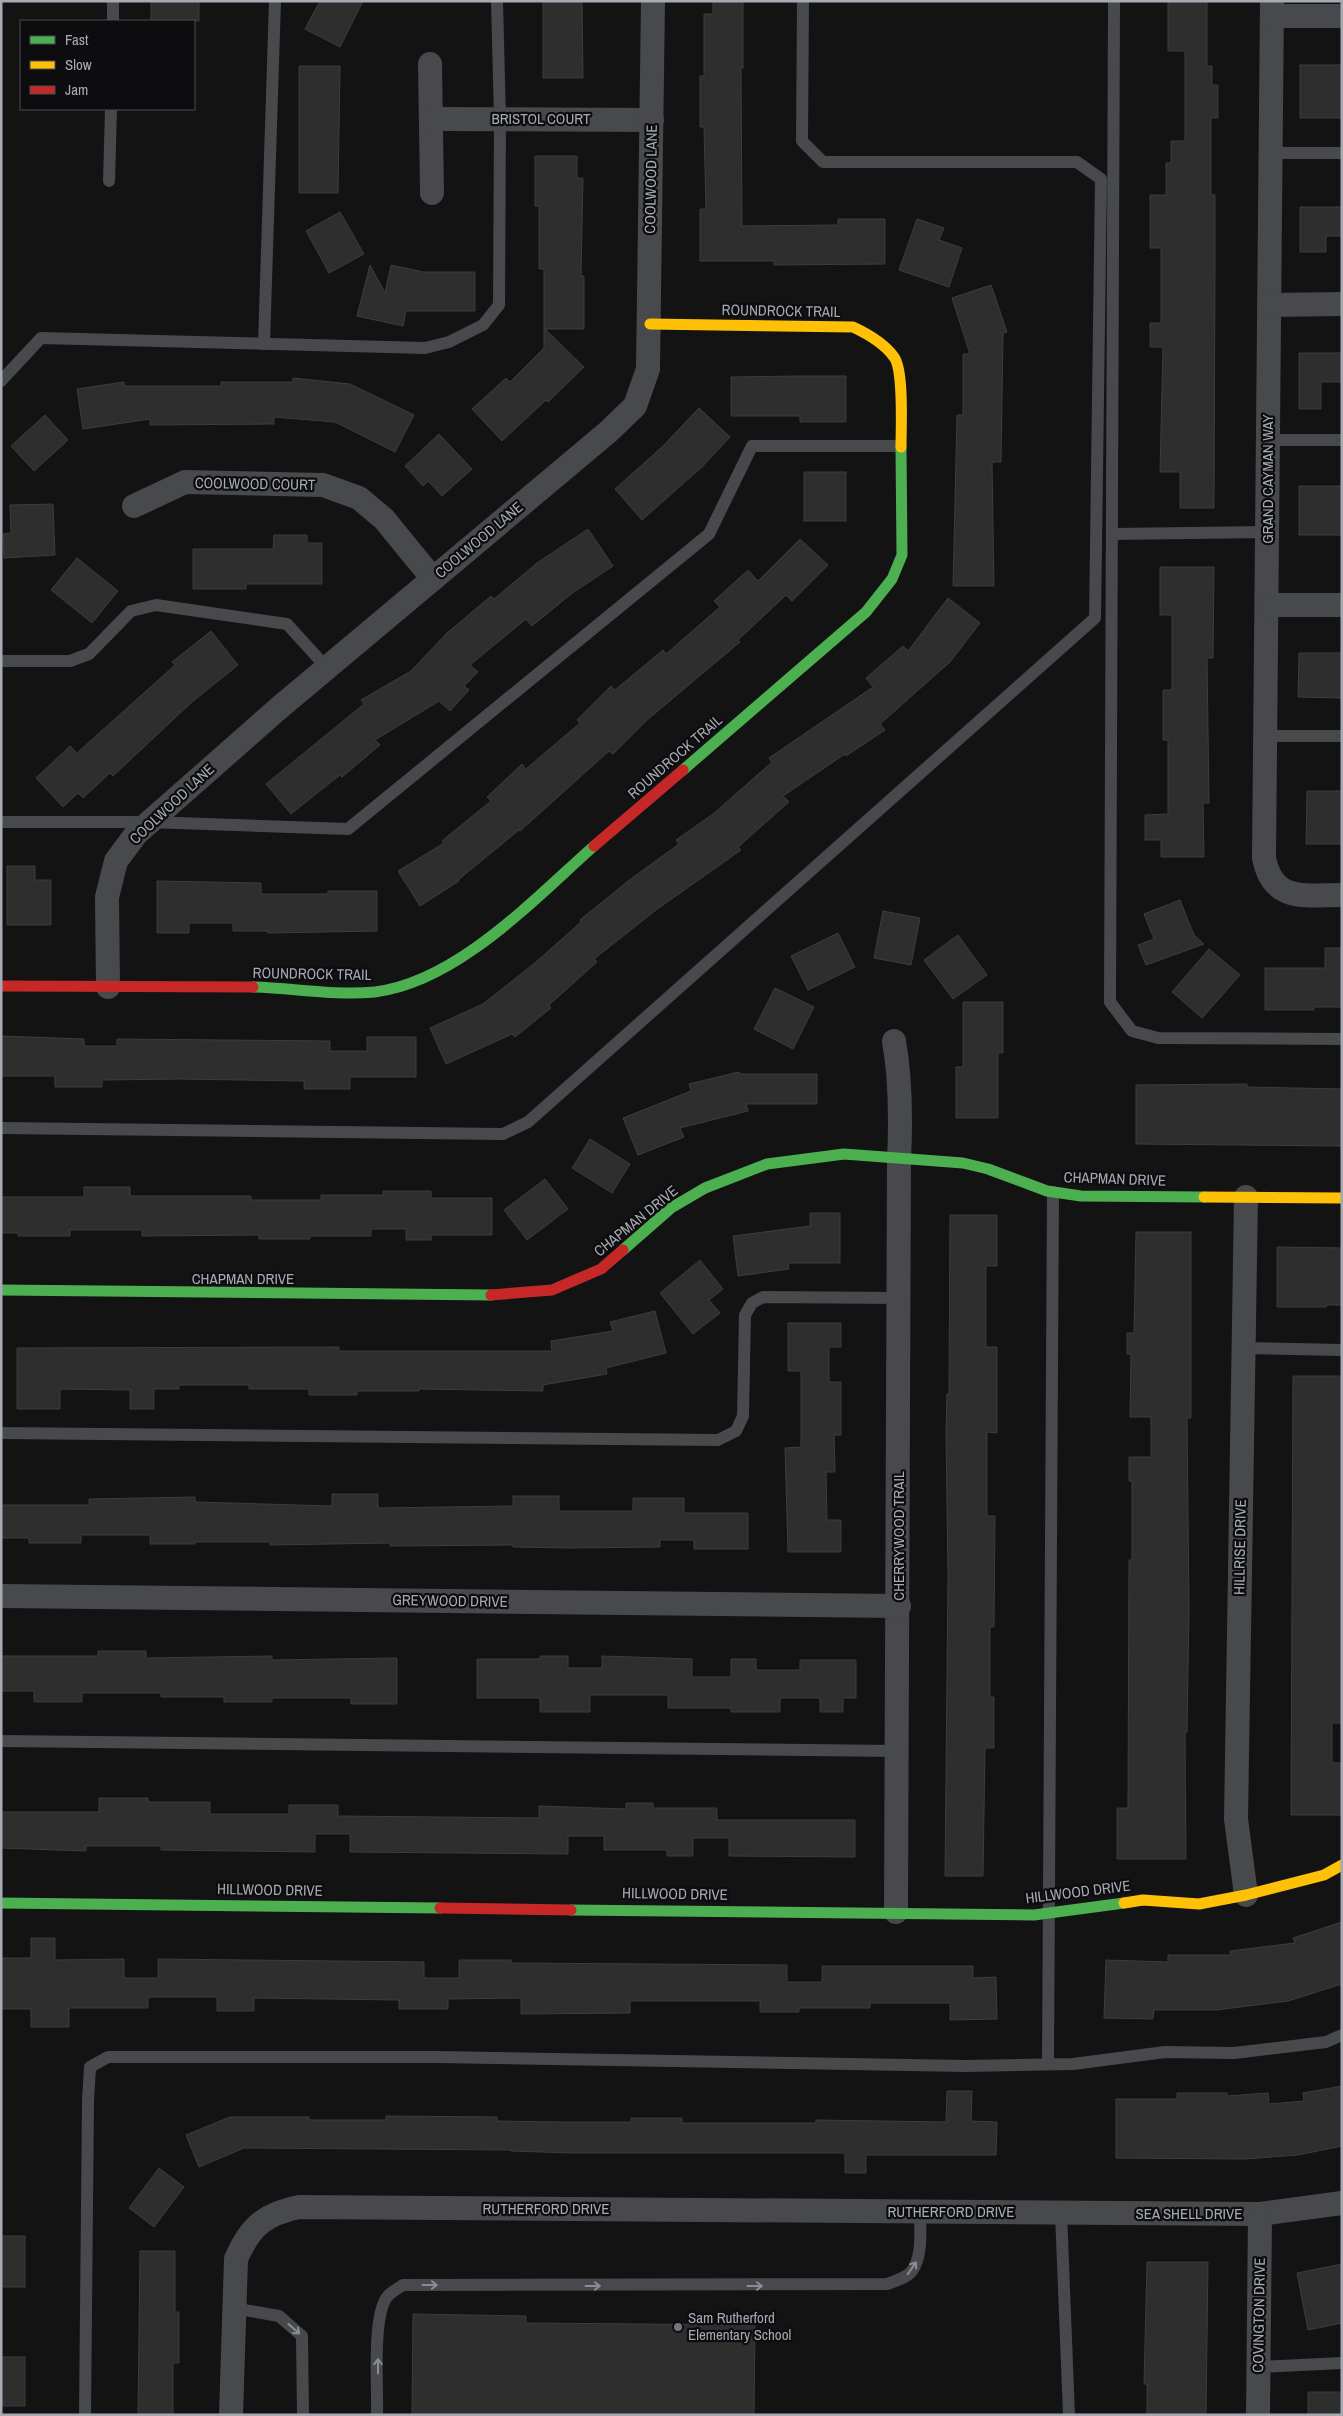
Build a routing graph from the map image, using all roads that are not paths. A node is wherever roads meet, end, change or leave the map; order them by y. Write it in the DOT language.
graph roads {
  1 [pos="113,1"];
  2 [pos="275,1"];
  3 [pos="496,1"];
  4 [pos="653,1"];
  5 [pos="803,1"];
  6 [pos="1114,1"];
  7 [pos="1272,9"];
  8 [pos="1342,16"];
  9 [pos="113,20"];
  10 [pos="430,64"];
  11 [pos="111,110"];
  12 [pos="431,119"];
  13 [pos="500,119"];
  14 [pos="652,120"];
  15 [pos="1270,153"];
  16 [pos="1342,153"];
  17 [pos="110,181"];
  18 [pos="432,193"];
  19 [pos="1342,304"];
  20 [pos="1269,305"];
  21 [pos="650,324"];
  22 [pos="264,344"];
  23 [pos="1,381"];
  24 [pos="1268,440"];
  25 [pos="1342,440"];
  26 [pos="900,446"];
  27 [pos="134,506"];
  28 [pos="1268,532"];
  29 [pos="1112,534"];
  30 [pos="433,579"];
  31 [pos="1268,605"];
  32 [pos="1342,605"];
  33 [pos="1,660"];
  34 [pos="327,668"];
  35 [pos="1266,736"];
  36 [pos="1342,736"];
  37 [pos="1,822"];
  38 [pos="149,822"];
  39 [pos="1342,895"];
  40 [pos="1,986"];
  41 [pos="108,987"];
  42 [pos="1342,1039"];
  43 [pos="894,1041"];
  44 [pos="1,1128"];
  45 [pos="899,1160"];
  46 [pos="1053,1192"];
  47 [pos="1246,1197"];
  48 [pos="1342,1198"];
  49 [pos="1,1290"];
  50 [pos="899,1298"];
  51 [pos="1243,1348"];
  52 [pos="1342,1350"];
  53 [pos="1,1433"];
  54 [pos="1,1596"];
  55 [pos="898,1606"];
  56 [pos="1,1740"];
  57 [pos="897,1751"];
  58 [pos="1342,1865"];
  59 [pos="1246,1895"];
  60 [pos="1,1903"];
  61 [pos="896,1912"];
  62 [pos="1049,1913"];
  63 [pos="1342,2035"];
  64 [pos="1048,2064"];
  65 [pos="1342,2203"];
  66 [pos="920,2212"];
  67 [pos="1036,2212"];
  68 [pos="1061,2213"];
  69 [pos="1260,2214"];
  70 [pos="233,2308"];
  71 [pos="1342,2363"];
  72 [pos="1258,2367"];
  73 [pos="85,2415"];
  74 [pos="231,2415"];
  75 [pos="303,2415"];
  76 [pos="378,2415"];
  77 [pos="1069,2415"];
  78 [pos="1258,2415"];
  1 -- 9 [label="lane"];
  2 -- 22 [label="lane"];
  3 -- 13 [label="lane"];
  4 -- 14 [label="street, COOLWOOD LANE"];
  5 -- 44 [label="lane"];
  6 -- 29 [label="lane"];
  7 -- 8 [label="street"];
  7 -- 15 [label="street, GRAND CAYMAN WAY"];
  10 -- 12 [label="street"];
  11 -- 17 [label="lane"];
  12 -- 13 [label="street, BRISTOL COURT"];
  12 -- 18 [label="street"];
  13 -- 14 [label="street, BRISTOL COURT"];
  13 -- 22 [label="lane"];
  14 -- 21 [label="street, COOLWOOD LANE"];
  15 -- 16 [label="lane"];
  15 -- 20 [label="street, GRAND CAYMAN WAY"];
  19 -- 20 [label="street"];
  20 -- 24 [label="street, GRAND CAYMAN WAY"];
  21 -- 26 [label="street, ROUNDROCK TRAIL"];
  21 -- 30 [label="street, COOLWOOD LANE"];
  22 -- 23 [label="lane"];
  24 -- 25 [label="lane"];
  24 -- 28 [label="street, GRAND CAYMAN WAY"];
  26 -- 38 [label="lane"];
  26 -- 41 [label="street, ROUNDROCK TRAIL"];
  27 -- 30 [label="street, COOLWOOD COURT"];
  28 -- 29 [label="lane"];
  28 -- 31 [label="street, GRAND CAYMAN WAY"];
  29 -- 42 [label="lane"];
  30 -- 34 [label="street, COOLWOOD LANE"];
  31 -- 32 [label="street"];
  31 -- 35 [label="street, GRAND CAYMAN WAY"];
  33 -- 34 [label="lane"];
  34 -- 38 [label="street, COOLWOOD LANE"];
  35 -- 36 [label="lane"];
  35 -- 39 [label="street, GRAND CAYMAN WAY"];
  37 -- 38 [label="lane"];
  38 -- 41 [label="street, COOLWOOD LANE"];
  40 -- 41 [label="street, ROUNDROCK TRAIL"];
  43 -- 45 [label="street, CHERRYWOOD TRAIL"];
  45 -- 46 [label="street, CHAPMAN DRIVE"];
  45 -- 49 [label="street, CHAPMAN DRIVE"];
  45 -- 50 [label="street, CHERRYWOOD TRAIL"];
  46 -- 47 [label="street, CHAPMAN DRIVE"];
  46 -- 62 [label="lane"];
  47 -- 48 [label="street, CHAPMAN DRIVE"];
  47 -- 51 [label="street, HILLRISE DRIVE"];
  50 -- 53 [label="lane"];
  50 -- 55 [label="street, CHERRYWOOD TRAIL"];
  51 -- 52 [label="lane"];
  51 -- 59 [label="street, HILLRISE DRIVE"];
  54 -- 55 [label="street, GREYWOOD DRIVE"];
  55 -- 57 [label="street, CHERRYWOOD TRAIL"];
  56 -- 57 [label="lane"];
  57 -- 61 [label="street, CHERRYWOOD TRAIL"];
  58 -- 59 [label="street, HILLWOOD DRIVE"];
  59 -- 62 [label="street, HILLWOOD DRIVE"];
  60 -- 61 [label="street, HILLWOOD DRIVE"];
  61 -- 62 [label="street, HILLWOOD DRIVE"];
  62 -- 64 [label="lane"];
  63 -- 64 [label="lane"];
  64 -- 73 [label="lane"];
  65 -- 69 [label="street, SEA SHELL DRIVE"];
  66 -- 67 [label="street, RUTHERFORD DRIVE"];
  66 -- 70 [label="street, RUTHERFORD DRIVE"];
  76 -- 66 [label="lane, one-way"];
  67 -- 68 [label="street, SEA SHELL DRIVE"];
  68 -- 69 [label="street, SEA SHELL DRIVE"];
  68 -- 77 [label="lane"];
  69 -- 72 [label="street, COVINGTON DRIVE"];
  70 -- 74 [label="street, RUTHERFORD DRIVE"];
  70 -- 75 [label="lane, one-way"];
  71 -- 72 [label="lane"];
  72 -- 78 [label="street, COVINGTON DRIVE"];
}
